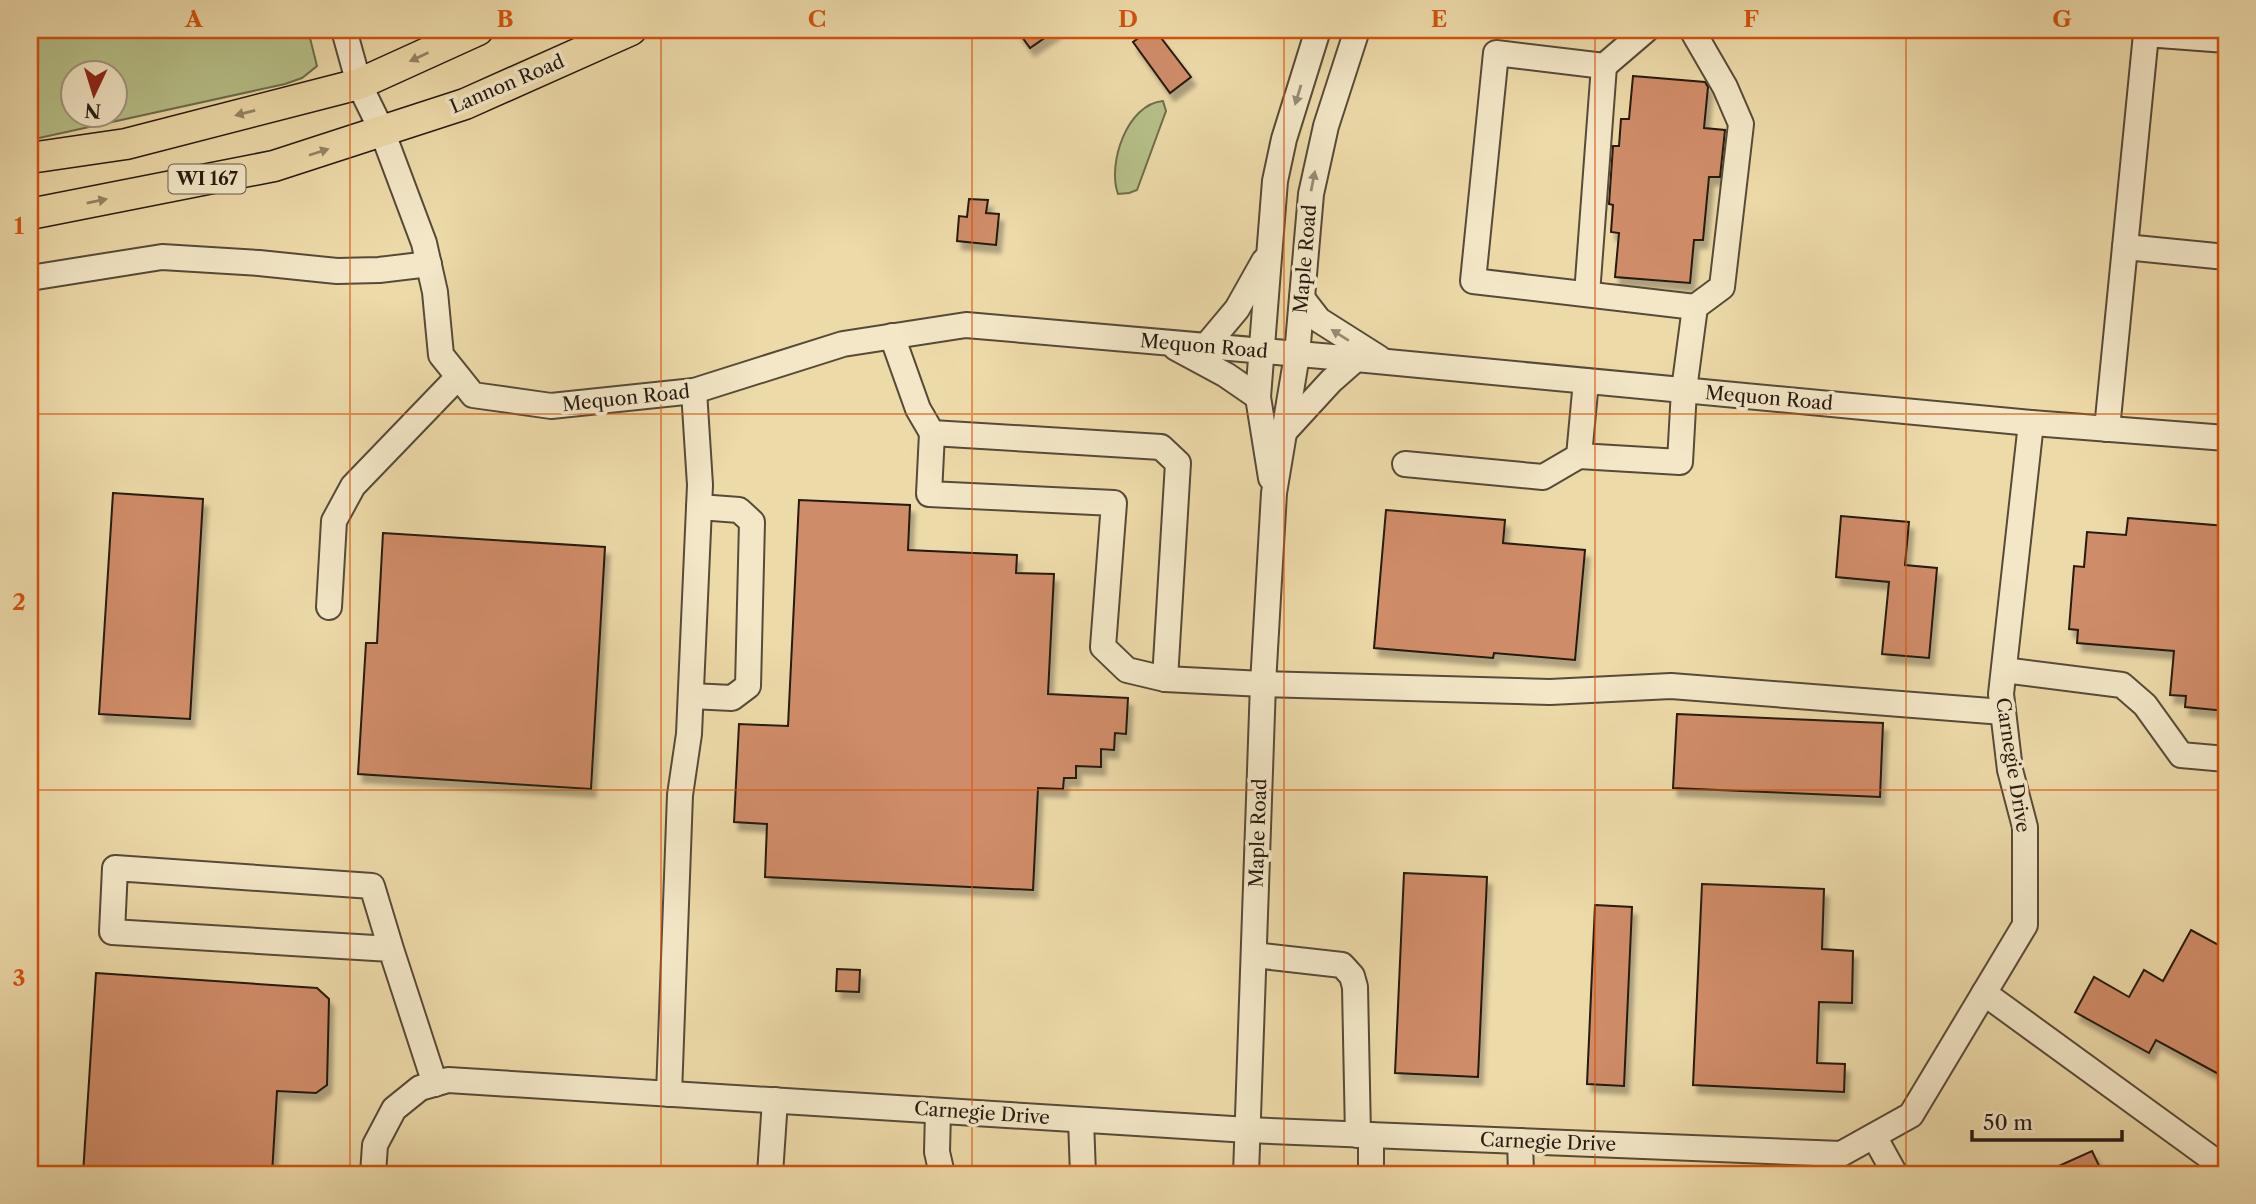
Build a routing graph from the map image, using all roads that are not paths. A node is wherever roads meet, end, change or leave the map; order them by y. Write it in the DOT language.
graph roads {
  1 [pos="344,30"];
  2 [pos="478,30"];
  3 [pos="631,30"];
  4 [pos="1318,30"];
  5 [pos="1357,30"];
  6 [pos="1646,30"];
  7 [pos="1692,30"];
  8 [pos="2226,40"];
  9 [pos="1604,65"];
  10 [pos="359,85"];
  11 [pos="382,131"];
  12 [pos="30,158"];
  13 [pos="30,214"];
  14 [pos="2125,247"];
  15 [pos="1269,251"];
  16 [pos="2226,257"];
  17 [pos="429,264"];
  18 [pos="30,278"];
  19 [pos="1587,294"];
  20 [pos="1302,298"];
  21 [pos="1695,307"];
  22 [pos="892,337"];
  23 [pos="1166,343"];
  24 [pos="1206,346"];
  25 [pos="1261,351"];
  26 [pos="1297,355"];
  27 [pos="1356,359"];
  28 [pos="1385,362"];
  29 [pos="458,377"];
  30 [pos="1586,381"];
  31 [pos="1684,390"];
  32 [pos="694,391"];
  33 [pos="1258,397"];
  34 [pos="2031,423"];
  35 [pos="2108,429"];
  36 [pos="1286,430"];
  37 [pos="932,433"];
  38 [pos="2226,438"];
  39 [pos="1578,456"];
  40 [pos="1405,464"];
  41 [pos="1274,493"];
  42 [pos="699,507"];
  43 [pos="329,607"];
  44 [pos="2004,670"];
  45 [pos="1165,679"];
  46 [pos="1263,684"];
  47 [pos="691,696"];
  48 [pos="2003,712"];
  49 [pos="2226,759"];
  50 [pos="391,949"];
  51 [pos="1254,955"];
  52 [pos="1984,993"];
  53 [pos="442,1082"];
  54 [pos="669,1094"];
  55 [pos="775,1100"];
  56 [pos="937,1111"];
  57 [pos="1081,1120"];
  58 [pos="1248,1130"];
  59 [pos="1365,1135"];
  60 [pos="1874,1136"];
  61 [pos="1520,1141"];
  62 [pos="1843,1164"];
  63 [pos="2226,1169"];
  64 [pos="373,1174"];
  65 [pos="770,1174"];
  66 [pos="942,1174"];
  67 [pos="1083,1174"];
  68 [pos="1246,1174"];
  69 [pos="1371,1174"];
  70 [pos="1521,1174"];
  71 [pos="1895,1174"];
  1 -- 10 [label="street, Mequon Road"];
  2 -- 10 [label="main road, one-way"];
  3 -- 11 [label="main road, Lannon Road / WI 167"];
  4 -- 15 [label="street, Maple Road, one-way"];
  20 -- 5 [label="street, Maple Road, one-way"];
  6 -- 9 [label="street"];
  7 -- 21 [label="street"];
  8 -- 14 [label="street"];
  9 -- 19 [label="street"];
  9 -- 19 [label="street"];
  10 -- 11 [label="street, Mequon Road"];
  10 -- 12 [label="main road, one-way"];
  13 -- 11 [label="main road, WI 167, one-way"];
  11 -- 17 [label="street, Mequon Road"];
  14 -- 16 [label="street"];
  14 -- 35 [label="street"];
  15 -- 24 [label="street"];
  15 -- 25 [label="street, Maple Road"];
  17 -- 18 [label="street"];
  17 -- 29 [label="street, Mequon Road"];
  19 -- 21 [label="street"];
  20 -- 26 [label="street, Maple Road"];
  28 -- 20 [label="street, one-way"];
  21 -- 31 [label="street"];
  22 -- 23 [label="street, Mequon Road"];
  22 -- 32 [label="street, Mequon Road"];
  22 -- 37 [label="street"];
  23 -- 24 [label="street, Mequon Road"];
  23 -- 33 [label="street"];
  24 -- 25 [label="street, Mequon Road"];
  25 -- 26 [label="street, Mequon Road"];
  25 -- 33 [label="street, Maple Road"];
  26 -- 27 [label="street, Mequon Road"];
  26 -- 36 [label="street, Maple Road"];
  27 -- 28 [label="street, Mequon Road"];
  27 -- 36 [label="street"];
  28 -- 30 [label="street, Mequon Road"];
  29 -- 32 [label="street, Mequon Road"];
  29 -- 43 [label="street"];
  30 -- 31 [label="street, Mequon Road"];
  30 -- 39 [label="street"];
  31 -- 34 [label="street, Mequon Road"];
  31 -- 39 [label="street"];
  32 -- 42 [label="street"];
  33 -- 41 [label="street, Maple Road"];
  34 -- 35 [label="street, Mequon Road"];
  34 -- 44 [label="street, Carnegie Drive"];
  35 -- 38 [label="street, Mequon Road"];
  36 -- 41 [label="street, Maple Road"];
  37 -- 45 [label="street"];
  37 -- 45 [label="street"];
  39 -- 40 [label="street"];
  41 -- 46 [label="street, Maple Road"];
  42 -- 47 [label="street"];
  42 -- 47 [label="street"];
  44 -- 48 [label="street, Carnegie Drive"];
  44 -- 49 [label="street"];
  45 -- 46 [label="street"];
  46 -- 48 [label="street"];
  46 -- 51 [label="street, Maple Road"];
  47 -- 54 [label="street"];
  48 -- 52 [label="street, Carnegie Drive"];
  50 -- 50 [label="street"];
  50 -- 53 [label="street"];
  51 -- 58 [label="street, Maple Road"];
  51 -- 59 [label="street"];
  52 -- 60 [label="street, Carnegie Drive"];
  52 -- 63 [label="street"];
  53 -- 54 [label="street, Carnegie Drive"];
  53 -- 64 [label="street"];
  54 -- 55 [label="street, Carnegie Drive"];
  55 -- 56 [label="street, Carnegie Drive"];
  55 -- 65 [label="street"];
  56 -- 57 [label="street, Carnegie Drive"];
  56 -- 66 [label="street"];
  57 -- 58 [label="street, Carnegie Drive"];
  57 -- 67 [label="street"];
  58 -- 59 [label="street, Carnegie Drive"];
  58 -- 68 [label="street, Maple Road"];
  59 -- 61 [label="street, Carnegie Drive"];
  59 -- 69 [label="street"];
  60 -- 62 [label="street, Carnegie Drive"];
  60 -- 71 [label="street"];
  61 -- 62 [label="street, Carnegie Drive"];
  61 -- 70 [label="street"];
}
